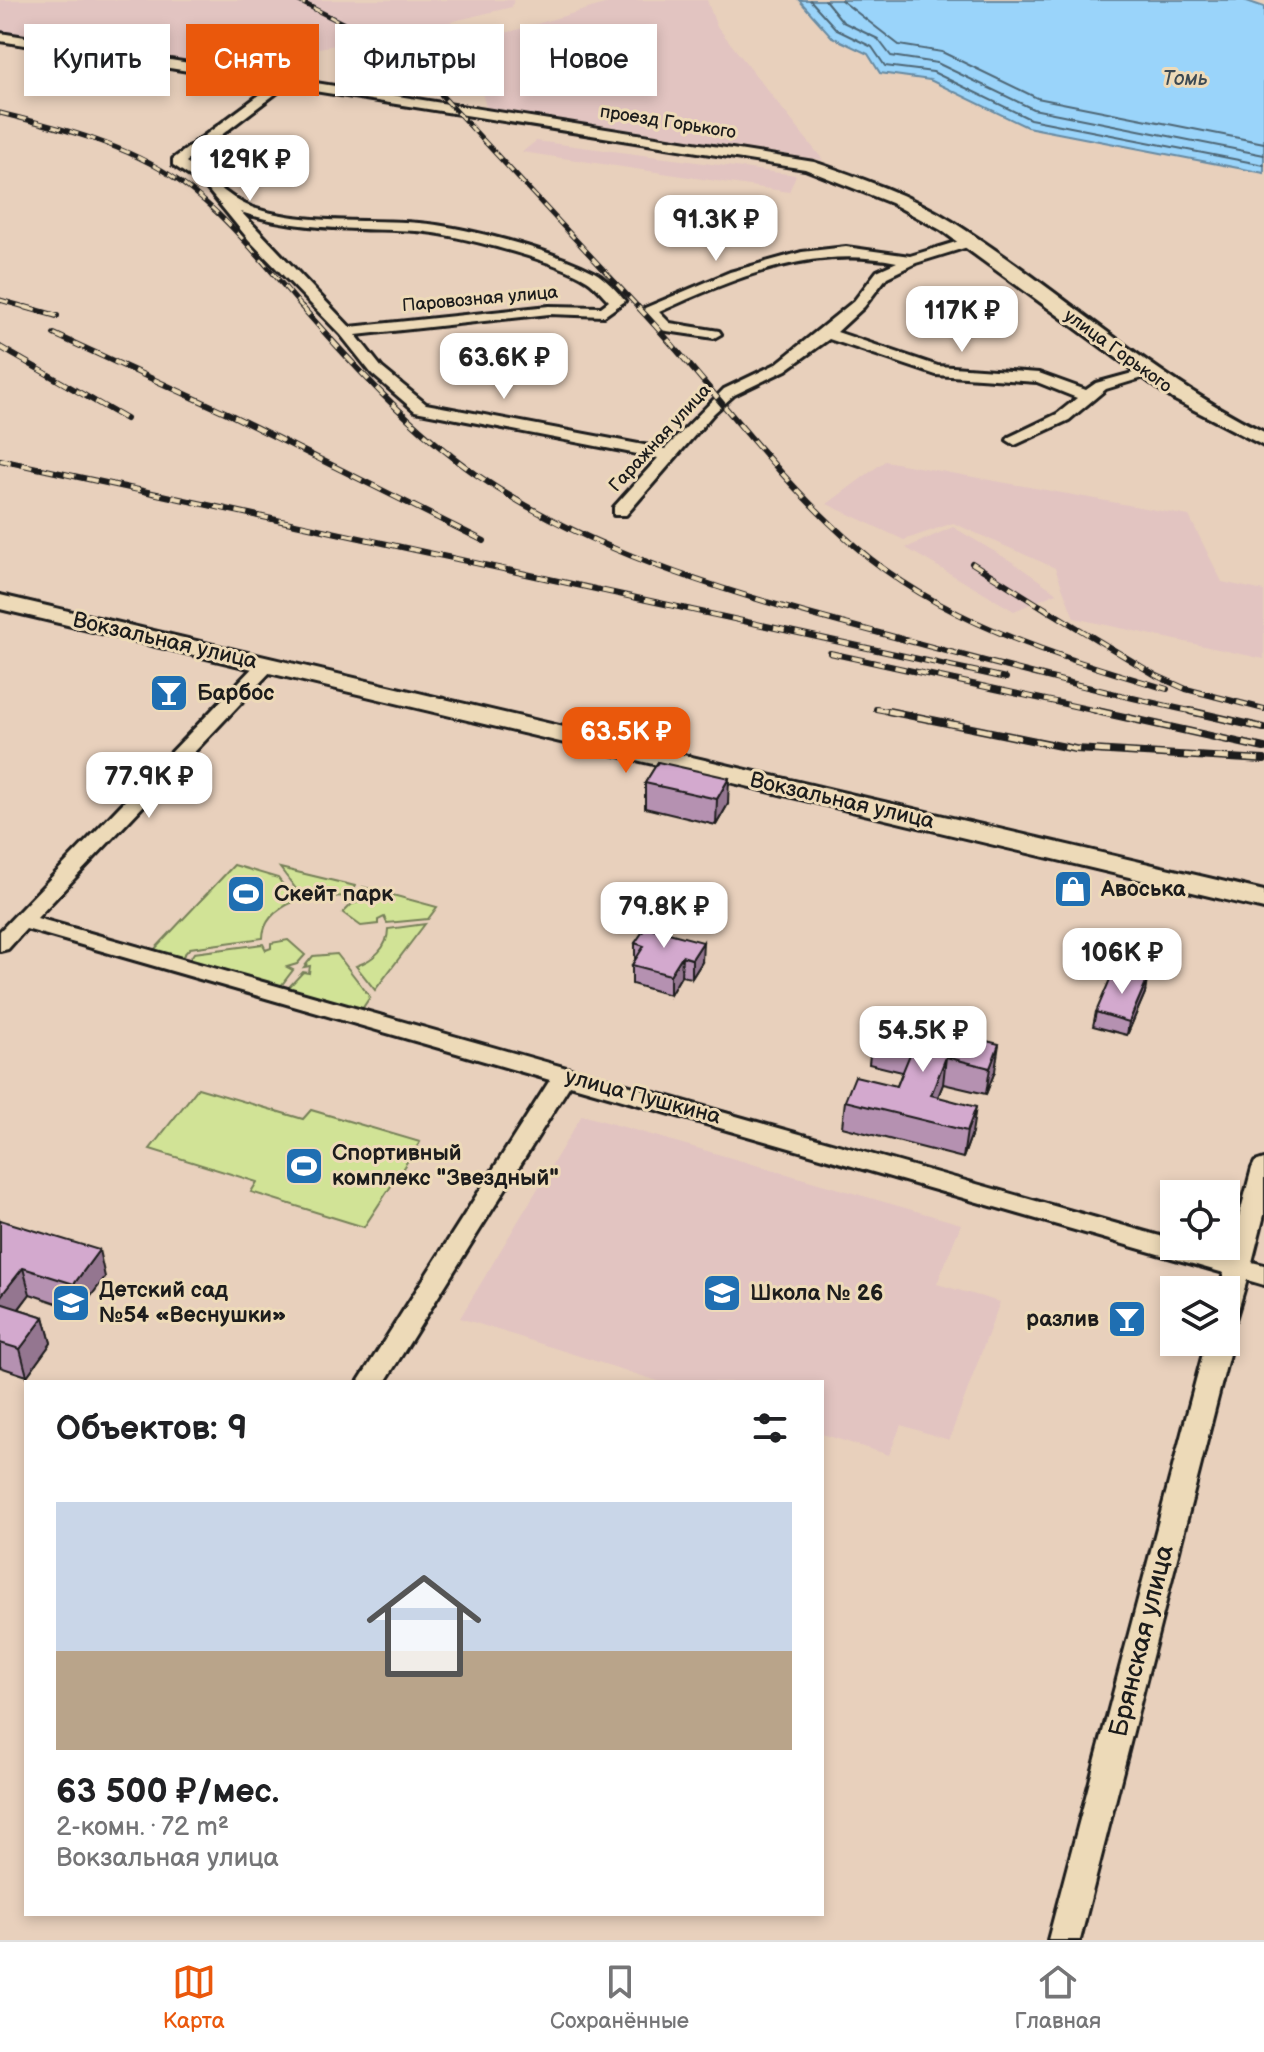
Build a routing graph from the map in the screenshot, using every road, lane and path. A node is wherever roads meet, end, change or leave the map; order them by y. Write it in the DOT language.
graph roads {
  1 [pos="0,37"];
  2 [pos="186,66"];
  3 [pos="319,87"];
  4 [pos="266,96"];
  5 [pos="808,165"];
  6 [pos="225,202"];
  7 [pos="969,242"];
  8 [pos="911,260"];
  9 [pos="346,332"];
  10 [pos="827,333"];
  11 [pos="714,334"];
  12 [pos="1147,374"];
  13 [pos="1087,396"];
  14 [pos="1015,440"];
  15 [pos="1264,440"];
  16 [pos="669,455"];
  17 [pos="620,511"];
  18 [pos="0,602"];
  19 [pos="266,665"];
  20 [pos="1264,900"];
  21 [pos="22,921"];
  22 [pos="0,944"];
  23 [pos="565,1075"];
  24 [pos="1264,1168"];
  25 [pos="1238,1268"];
  26 [pos="1264,1275"];
  27 [pos="1236,1276"];
  28 [pos="1215,1356"];
  29 [pos="372,1380"];
  30 [pos="1064,1940"];
  1 -- 2 [label="main road, проезд Горького"];
  3 -- 5 [label="main road, проезд Горького"];
  4 -- 6 [label="street, Паровозная улица"];
  5 -- 7 [label="main road, улица Горького"];
  6 -- 9 [label="street, Паровозная улица"];
  6 -- 9 [label="street, Паровозная улица"];
  7 -- 8 [label="street"];
  7 -- 12 [label="main road, улица Горького"];
  8 -- 10 [label="street"];
  8 -- 11 [label="street"];
  9 -- 16 [label="street"];
  10 -- 13 [label="street"];
  10 -- 16 [label="street, Гаражная улица"];
  12 -- 13 [label="street"];
  12 -- 15 [label="main road, улица Горького"];
  13 -- 14 [label="street"];
  16 -- 17 [label="street, Гаражная улица"];
  18 -- 19 [label="main road, Вокзальная улица"];
  19 -- 20 [label="main road, Вокзальная улица"];
  19 -- 21 [label="street"];
  21 -- 22 [label="street"];
  21 -- 23 [label="street, улица Пушкина"];
  23 -- 25 [label="street, улица Пушкина"];
  23 -- 29 [label="street"];
  24 -- 25 [label="street"];
  25 -- 26 [label="street, улица Пушкина"];
  25 -- 27 [label="street"];
  28 -- 30 [label="street, Брянская улица"];
}
